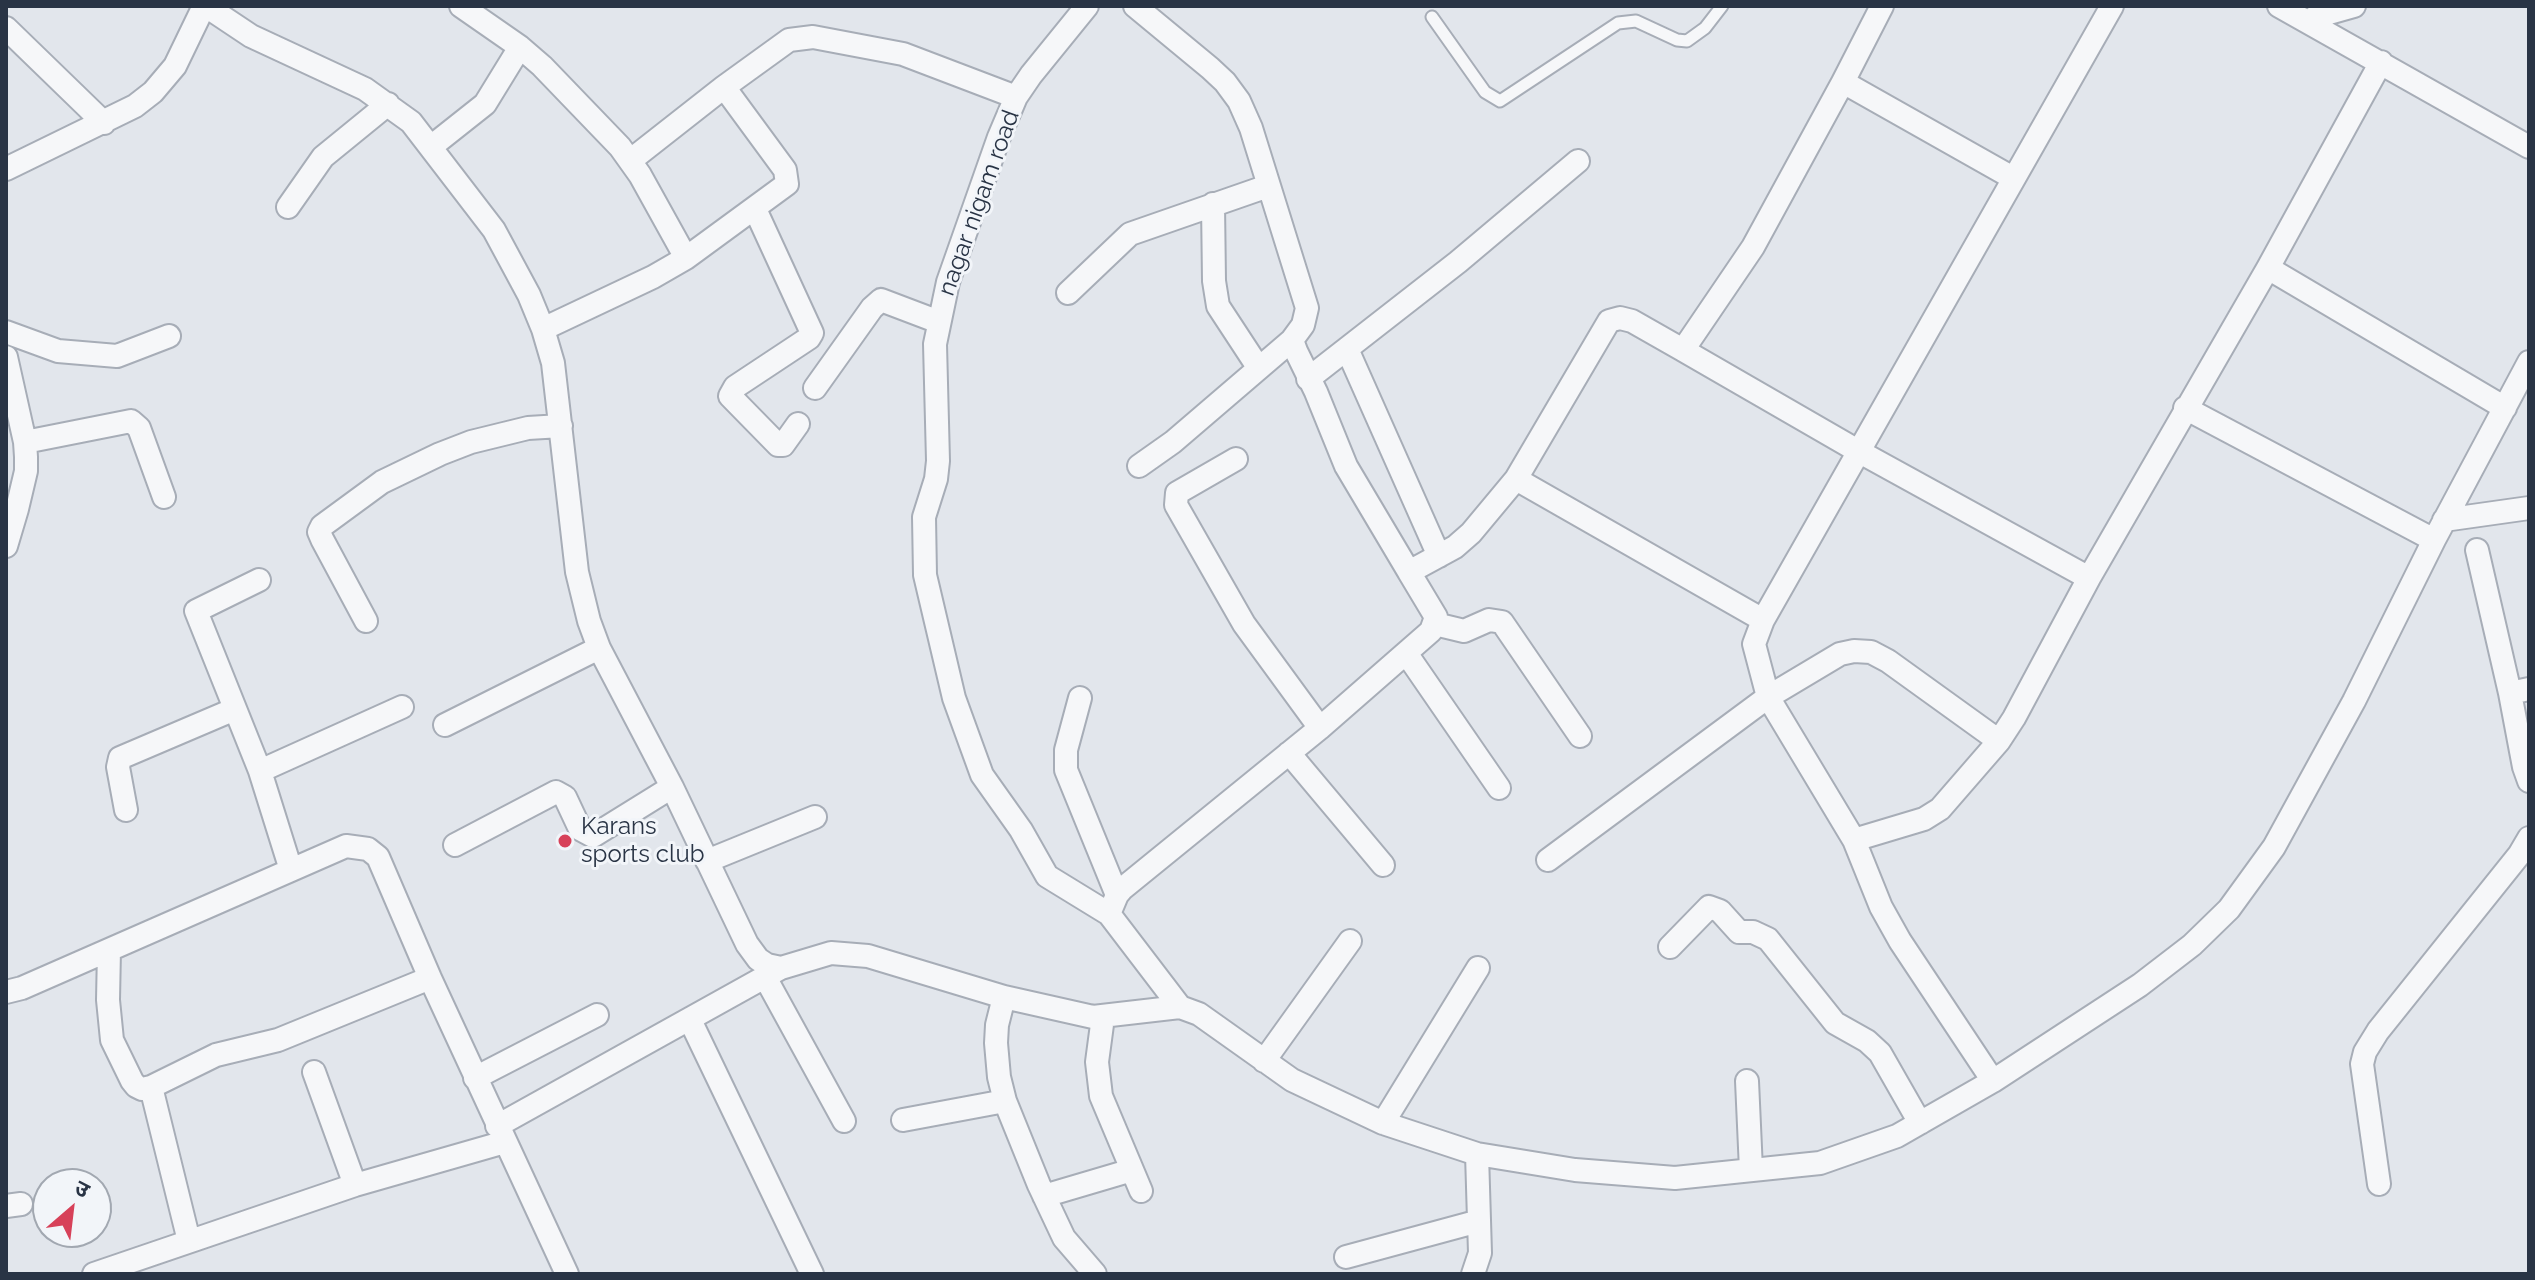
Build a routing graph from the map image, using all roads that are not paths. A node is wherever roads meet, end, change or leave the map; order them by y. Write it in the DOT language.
graph roads {
  1 [pos="205,6"];
  2 [pos="461,6"];
  3 [pos="1087,6"];
  4 [pos="1135,6"];
  5 [pos="1722,6"];
  6 [pos="1882,6"];
  7 [pos="2112,6"];
  8 [pos="2279,6"];
  9 [pos="2354,6"];
  10 [pos="1432,17"];
  11 [pos="2314,17"];
  12 [pos="6,28"];
  13 [pos="520,47"];
  14 [pos="2381,62"];
  15 [pos="1843,82"];
  16 [pos="724,87"];
  17 [pos="1016,97"];
  18 [pos="388,104"];
  19 [pos="104,123"];
  20 [pos="432,146"];
  21 [pos="2529,147"];
  22 [pos="631,160"];
  23 [pos="1578,161"];
  24 [pos="6,169"];
  25 [pos="2013,178"];
  26 [pos="1268,186"];
  27 [pos="1213,204"];
  28 [pos="288,207"];
  29 [pos="755,209"];
  30 [pos="686,258"];
  31 [pos="2268,268"];
  32 [pos="1068,293"];
  33 [pos="939,322"];
  34 [pos="543,329"];
  35 [pos="6,332"];
  36 [pos="169,336"];
  37 [pos="1292,340"];
  38 [pos="1347,349"];
  39 [pos="1683,350"];
  40 [pos="6,357"];
  41 [pos="2529,362"];
  42 [pos="1258,367"];
  43 [pos="1308,379"];
  44 [pos="815,388"];
  45 [pos="11,403"];
  46 [pos="2185,408"];
  47 [pos="2505,408"];
  48 [pos="798,424"];
  49 [pos="561,426"];
  50 [pos="25,442"];
  51 [pos="1858,451"];
  52 [pos="1236,459"];
  53 [pos="1139,466"];
  54 [pos="1516,479"];
  55 [pos="164,497"];
  56 [pos="2529,508"];
  57 [pos="2439,530"];
  58 [pos="6,546"];
  59 [pos="2477,550"];
  60 [pos="1439,556"];
  61 [pos="1409,572"];
  62 [pos="2089,578"];
  63 [pos="259,580"];
  64 [pos="1763,620"];
  65 [pos="366,621"];
  66 [pos="1435,624"];
  67 [pos="599,648"];
  68 [pos="1406,653"];
  69 [pos="2519,691"];
  70 [pos="1768,697"];
  71 [pos="1080,698"];
  72 [pos="402,707"];
  73 [pos="235,709"];
  74 [pos="445,725"];
  75 [pos="1320,728"];
  76 [pos="1580,736"];
  77 [pos="1999,741"];
  78 [pos="1289,753"];
  79 [pos="260,771"];
  80 [pos="2529,781"];
  81 [pos="672,787"];
  82 [pos="1499,788"];
  83 [pos="126,810"];
  84 [pos="815,817"];
  85 [pos="2529,838"];
  86 [pos="1854,840"];
  87 [pos="455,845"];
  88 [pos="1548,860"];
  89 [pos="707,861"];
  90 [pos="1383,865"];
  91 [pos="291,870"];
  92 [pos="1113,904"];
  93 [pos="1350,941"];
  94 [pos="1670,947"];
  95 [pos="109,950"];
  96 [pos="1478,968"];
  97 [pos="773,973"];
  98 [pos="430,978"];
  99 [pos="6,992"];
  100 [pos="1004,997"];
  101 [pos="1180,1007"];
  102 [pos="597,1015"];
  103 [pos="1103,1017"];
  104 [pos="690,1020"];
  105 [pos="1264,1061"];
  106 [pos="314,1072"];
  107 [pos="475,1078"];
  108 [pos="1747,1081"];
  109 [pos="1993,1081"];
  110 [pos="151,1087"];
  111 [pos="1005,1101"];
  112 [pos="903,1120"];
  113 [pos="844,1121"];
  114 [pos="1383,1123"];
  115 [pos="1920,1123"];
  116 [pos="501,1134"];
  117 [pos="1477,1154"];
  118 [pos="1132,1170"];
  119 [pos="1751,1170"];
  120 [pos="2379,1184"];
  121 [pos="355,1185"];
  122 [pos="1141,1191"];
  123 [pos="1044,1196"];
  124 [pos="1479,1221"];
  125 [pos="189,1241"];
  126 [pos="1346,1257"];
  127 [pos="94,1274"];
  128 [pos="567,1274"];
  129 [pos="812,1274"];
  130 [pos="1095,1274"];
  131 [pos="1473,1274"];
  1 -- 18 [label="street"];
  1 -- 19 [label="street"];
  2 -- 13 [label="street"];
  3 -- 17 [label="street, nagar nigam road"];
  4 -- 26 [label="street"];
  5 -- 10 [label="lane"];
  6 -- 15 [label="street"];
  7 -- 25 [label="street"];
  8 -- 11 [label="street"];
  9 -- 11 [label="street"];
  11 -- 14 [label="street"];
  12 -- 19 [label="street"];
  13 -- 20 [label="street"];
  13 -- 22 [label="street"];
  14 -- 21 [label="street"];
  14 -- 31 [label="street"];
  15 -- 25 [label="street"];
  15 -- 39 [label="street"];
  16 -- 17 [label="street"];
  16 -- 22 [label="street"];
  16 -- 29 [label="street"];
  17 -- 33 [label="street, nagar nigam road"];
  18 -- 20 [label="street"];
  18 -- 28 [label="street"];
  19 -- 24 [label="street"];
  20 -- 34 [label="street"];
  22 -- 30 [label="street"];
  23 -- 38 [label="street"];
  25 -- 51 [label="street"];
  26 -- 27 [label="street"];
  26 -- 37 [label="street"];
  27 -- 32 [label="street"];
  27 -- 42 [label="street"];
  29 -- 30 [label="street"];
  29 -- 48 [label="street"];
  30 -- 34 [label="street"];
  31 -- 46 [label="street"];
  31 -- 47 [label="street"];
  33 -- 44 [label="street"];
  33 -- 92 [label="street, nagar nigam road"];
  34 -- 49 [label="street"];
  35 -- 36 [label="street"];
  37 -- 42 [label="street"];
  37 -- 43 [label="street"];
  38 -- 43 [label="street"];
  38 -- 60 [label="street"];
  39 -- 51 [label="street"];
  39 -- 54 [label="street"];
  40 -- 45 [label="street"];
  41 -- 47 [label="street"];
  42 -- 53 [label="street"];
  43 -- 61 [label="street"];
  45 -- 50 [label="street"];
  46 -- 57 [label="street"];
  46 -- 62 [label="street"];
  47 -- 57 [label="street"];
  49 -- 65 [label="street"];
  49 -- 67 [label="street"];
  50 -- 55 [label="street"];
  50 -- 58 [label="street"];
  51 -- 62 [label="street"];
  51 -- 64 [label="street"];
  52 -- 75 [label="street"];
  54 -- 60 [label="street"];
  54 -- 64 [label="street"];
  56 -- 57 [label="street"];
  57 -- 109 [label="street"];
  59 -- 69 [label="street"];
  60 -- 61 [label="street"];
  61 -- 66 [label="street"];
  62 -- 77 [label="street"];
  63 -- 73 [label="street"];
  64 -- 70 [label="street"];
  66 -- 68 [label="street"];
  66 -- 76 [label="street"];
  67 -- 74 [label="street"];
  67 -- 81 [label="street"];
  68 -- 75 [label="street"];
  68 -- 82 [label="street"];
  69 -- 80 [label="street"];
  70 -- 77 [label="street"];
  70 -- 86 [label="street"];
  70 -- 88 [label="street"];
  71 -- 92 [label="street"];
  72 -- 79 [label="street"];
  73 -- 79 [label="street"];
  73 -- 83 [label="street"];
  75 -- 78 [label="street"];
  77 -- 86 [label="street"];
  78 -- 90 [label="street"];
  78 -- 92 [label="street"];
  79 -- 91 [label="street"];
  81 -- 87 [label="street"];
  81 -- 89 [label="street"];
  84 -- 89 [label="street"];
  85 -- 120 [label="street"];
  86 -- 109 [label="street"];
  89 -- 97 [label="street"];
  91 -- 95 [label="street"];
  91 -- 98 [label="street"];
  92 -- 101 [label="street, nagar nigam road"];
  93 -- 105 [label="street"];
  94 -- 115 [label="street"];
  95 -- 99 [label="street"];
  95 -- 110 [label="street"];
  96 -- 114 [label="street"];
  97 -- 100 [label="street"];
  97 -- 104 [label="street"];
  97 -- 113 [label="street"];
  98 -- 107 [label="street"];
  98 -- 110 [label="street"];
  100 -- 103 [label="street"];
  100 -- 111 [label="street"];
  101 -- 103 [label="street"];
  101 -- 105 [label="street"];
  102 -- 107 [label="street"];
  103 -- 118 [label="street"];
  104 -- 116 [label="street"];
  104 -- 129 [label="street"];
  105 -- 114 [label="street"];
  106 -- 121 [label="street"];
  107 -- 116 [label="street"];
  108 -- 119 [label="street"];
  109 -- 115 [label="street"];
  110 -- 125 [label="street"];
  111 -- 112 [label="street"];
  111 -- 123 [label="street"];
  114 -- 117 [label="street"];
  115 -- 119 [label="street"];
  116 -- 121 [label="street"];
  116 -- 128 [label="street"];
  117 -- 119 [label="street"];
  117 -- 124 [label="street"];
  118 -- 122 [label="street"];
  118 -- 123 [label="street"];
  121 -- 125 [label="street"];
  123 -- 130 [label="street"];
  124 -- 126 [label="street"];
  124 -- 131 [label="street"];
  125 -- 127 [label="street"];
}
